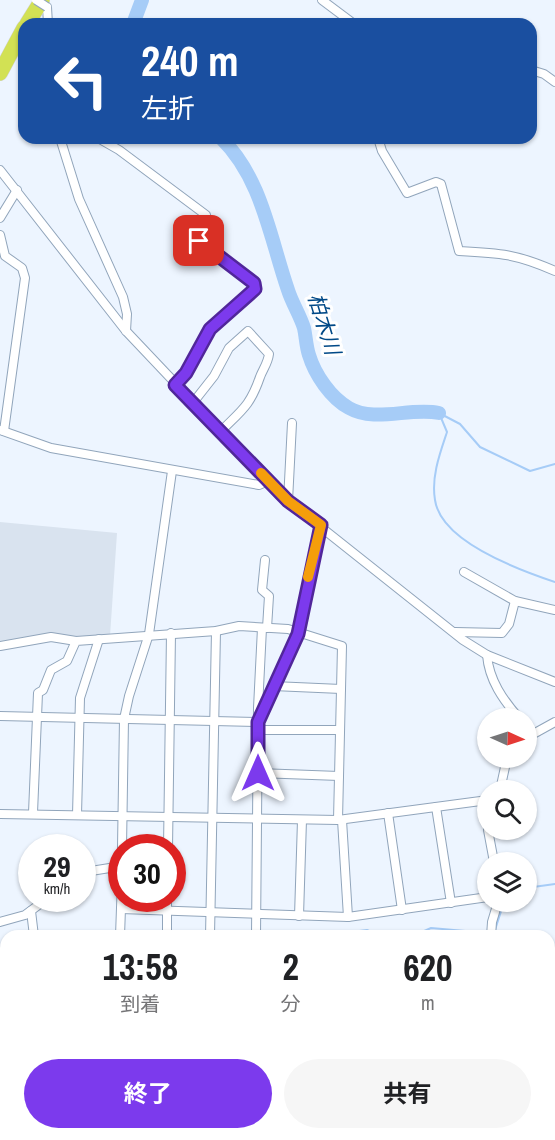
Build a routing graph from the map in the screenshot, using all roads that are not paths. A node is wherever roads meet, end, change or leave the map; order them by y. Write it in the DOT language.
graph roads {
  1 [pos="36,0"];
  2 [pos="322,0"];
  3 [pos="45,3"];
  4 [pos="32,18"];
  5 [pos="47,18"];
  6 [pos="346,18"];
  7 [pos="18,39"];
  8 [pos="537,72"];
  9 [pos="0,73"];
  10 [pos="555,82"];
  11 [pos="62,144"];
  12 [pos="108,144"];
  13 [pos="380,144"];
  14 [pos="1,176"];
  15 [pos="17,190"];
  16 [pos="0,216"];
  17 [pos="0,235"];
  18 [pos="555,271"];
  19 [pos="126,331"];
  20 [pos="175,385"];
  21 [pos="192,404"];
  22 [pos="292,423"];
  23 [pos="2,430"];
  24 [pos="221,431"];
  25 [pos="172,471"];
  26 [pos="268,481"];
  27 [pos="288,501"];
  28 [pos="321,525"];
  29 [pos="265,560"];
  30 [pos="464,572"];
  31 [pos="515,601"];
  32 [pos="555,610"];
  33 [pos="264,628"];
  34 [pos="216,631"];
  35 [pos="454,632"];
  36 [pos="171,633"];
  37 [pos="148,634"];
  38 [pos="298,634"];
  39 [pos="99,639"];
  40 [pos="76,641"];
  41 [pos="0,646"];
  42 [pos="487,655"];
  43 [pos="555,682"];
  44 [pos="273,687"];
  45 [pos="341,689"];
  46 [pos="511,708"];
  47 [pos="0,716"];
  48 [pos="36,717"];
  49 [pos="79,718"];
  50 [pos="124,719"];
  51 [pos="170,720"];
  52 [pos="215,721"];
  53 [pos="555,722"];
  54 [pos="258,726"];
  55 [pos="340,730"];
  56 [pos="537,732"];
  57 [pos="258,773"];
  58 [pos="339,776"];
  59 [pos="477,801"];
  60 [pos="436,807"];
  61 [pos="33,813"];
  62 [pos="388,813"];
  63 [pos="0,814"];
  64 [pos="77,815"];
  65 [pos="123,816"];
  66 [pos="169,817"];
  67 [pos="212,818"];
  68 [pos="258,820"];
  69 [pos="302,820"];
  70 [pos="340,820"];
  71 [pos="122,834"];
  72 [pos="168,834"];
  73 [pos="477,899"];
  74 [pos="451,903"];
  75 [pos="402,910"];
  76 [pos="186,911"];
  77 [pos="28,912"];
  78 [pos="31,912"];
  79 [pos="121,912"];
  80 [pos="167,912"];
  81 [pos="211,912"];
  82 [pos="495,912"];
  83 [pos="257,914"];
  84 [pos="299,916"];
  85 [pos="348,917"];
  86 [pos="0,922"];
  87 [pos="33,930"];
  88 [pos="120,930"];
  89 [pos="167,930"];
  90 [pos="210,930"];
  91 [pos="256,930"];
  92 [pos="491,930"];
  1 -- 3 [label="street, bridge"];
  2 -- 6 [label="street"];
  3 -- 4 [label="highway"];
  3 -- 5 [label="street"];
  7 -- 9 [label="highway"];
  8 -- 10 [label="street"];
  11 -- 19 [label="street"];
  12 -- 20 [label="street"];
  13 -- 18 [label="street"];
  14 -- 15 [label="street"];
  15 -- 16 [label="street"];
  15 -- 19 [label="street"];
  17 -- 23 [label="street"];
  19 -- 20 [label="street"];
  20 -- 21 [label="street"];
  21 -- 24 [label="street"];
  21 -- 24 [label="street"];
  22 -- 27 [label="street"];
  23 -- 25 [label="street"];
  24 -- 26 [label="street"];
  25 -- 26 [label="street"];
  25 -- 37 [label="street"];
  26 -- 27 [label="street"];
  27 -- 28 [label="street"];
  28 -- 35 [label="street"];
  28 -- 38 [label="street"];
  29 -- 33 [label="street"];
  30 -- 31 [label="street"];
  31 -- 32 [label="street"];
  31 -- 35 [label="street"];
  33 -- 34 [label="street"];
  33 -- 38 [label="street"];
  33 -- 54 [label="street"];
  34 -- 36 [label="street"];
  34 -- 52 [label="street"];
  35 -- 42 [label="street"];
  36 -- 37 [label="street"];
  36 -- 51 [label="street"];
  37 -- 39 [label="street"];
  37 -- 50 [label="street"];
  38 -- 44 [label="street"];
  38 -- 45 [label="street"];
  39 -- 40 [label="street"];
  39 -- 49 [label="street"];
  40 -- 41 [label="street"];
  40 -- 48 [label="street"];
  42 -- 43 [label="street"];
  42 -- 46 [label="street"];
  44 -- 45 [label="street"];
  44 -- 54 [label="street"];
  45 -- 55 [label="street"];
  47 -- 48 [label="street"];
  48 -- 49 [label="street"];
  48 -- 61 [label="street"];
  49 -- 50 [label="street"];
  49 -- 64 [label="street"];
  50 -- 51 [label="street"];
  50 -- 65 [label="street"];
  51 -- 52 [label="street"];
  51 -- 66 [label="street"];
  52 -- 54 [label="street"];
  52 -- 67 [label="street"];
  53 -- 56 [label="street"];
  54 -- 55 [label="street"];
  54 -- 57 [label="street"];
  55 -- 58 [label="street"];
  57 -- 58 [label="street"];
  57 -- 68 [label="street"];
  58 -- 70 [label="street"];
  59 -- 60 [label="street"];
  60 -- 62 [label="street"];
  60 -- 74 [label="street"];
  61 -- 63 [label="street"];
  61 -- 64 [label="street"];
  62 -- 70 [label="street"];
  62 -- 75 [label="street"];
  64 -- 65 [label="street"];
  65 -- 66 [label="street"];
  65 -- 71 [label="street"];
  66 -- 67 [label="street"];
  66 -- 72 [label="street"];
  67 -- 68 [label="street"];
  67 -- 81 [label="street"];
  68 -- 69 [label="street"];
  68 -- 83 [label="street"];
  69 -- 70 [label="street"];
  69 -- 84 [label="street"];
  70 -- 85 [label="street"];
  73 -- 74 [label="street"];
  74 -- 75 [label="street"];
  75 -- 85 [label="street"];
  76 -- 81 [label="street"];
  77 -- 86 [label="street"];
  78 -- 87 [label="street"];
  79 -- 88 [label="street"];
  80 -- 89 [label="street"];
  81 -- 83 [label="street"];
  81 -- 90 [label="street"];
  82 -- 92 [label="street"];
  83 -- 84 [label="street"];
  83 -- 91 [label="street"];
  84 -- 85 [label="street"];
}
